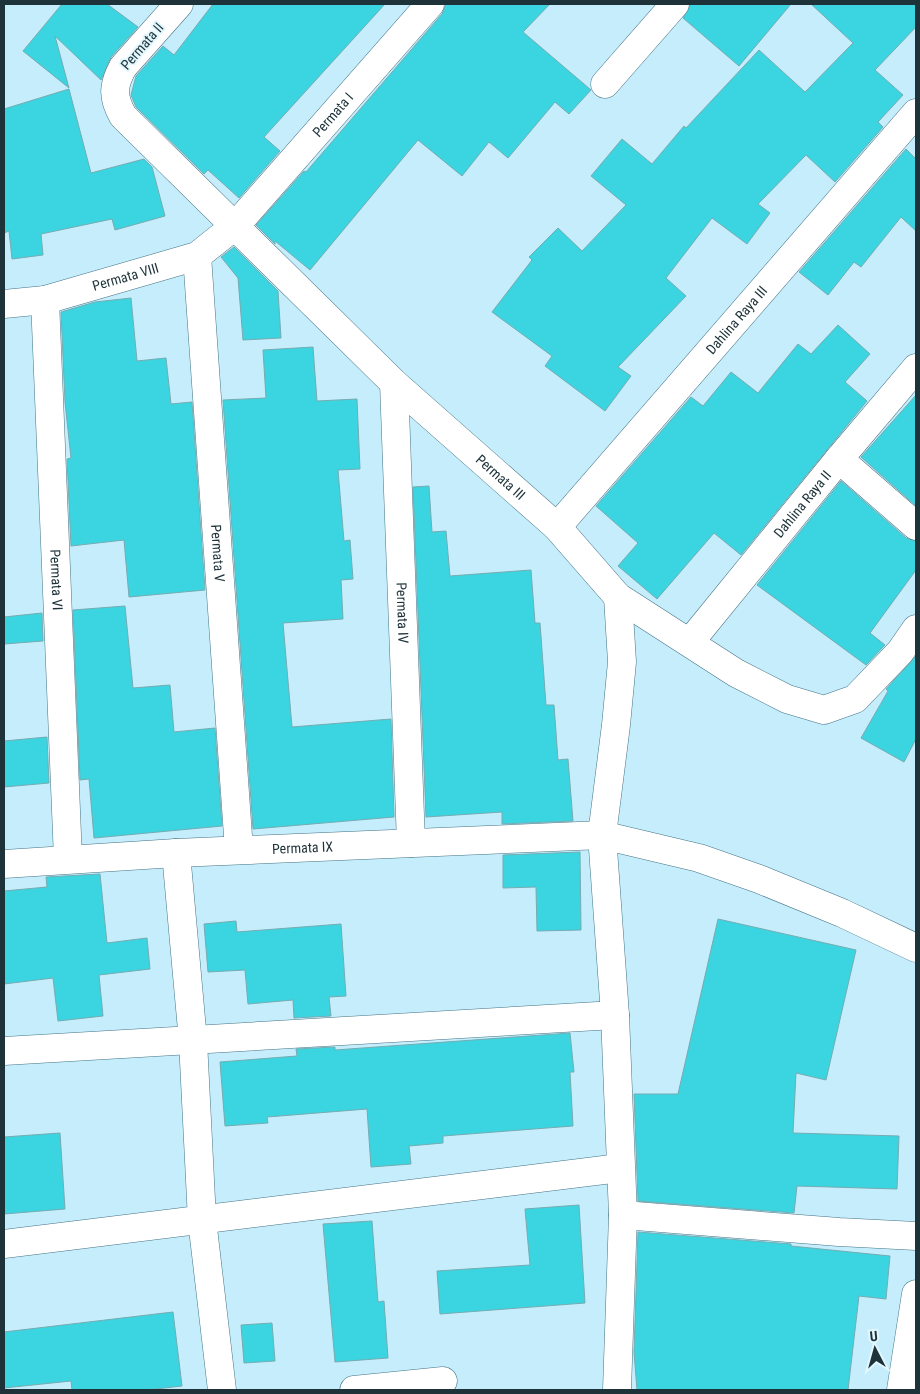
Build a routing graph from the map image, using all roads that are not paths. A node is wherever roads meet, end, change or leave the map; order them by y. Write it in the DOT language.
graph roads {
  1 [pos="179,4"];
  2 [pos="430,4"];
  3 [pos="675,4"];
  4 [pos="604,84"];
  5 [pos="114,93"];
  6 [pos="916,113"];
  7 [pos="236,225"];
  8 [pos="197,256"];
  9 [pos="45,300"];
  10 [pos="4,304"];
  11 [pos="916,368"];
  12 [pos="394,382"];
  13 [pos="839,459"];
  14 [pos="916,526"];
  15 [pos="557,527"];
  16 [pos="618,597"];
  17 [pos="916,629"];
  18 [pos="690,642"];
  19 [pos="602,835"];
  20 [pos="411,843"];
  21 [pos="239,850"];
  22 [pos="176,853"];
  23 [pos="68,859"];
  24 [pos="4,864"];
  25 [pos="916,948"];
  26 [pos="615,1015"];
  27 [pos="193,1041"];
  28 [pos="4,1051"];
  29 [pos="620,1168"];
  30 [pos="623,1215"];
  31 [pos="202,1220"];
  32 [pos="916,1236"];
  33 [pos="4,1244"];
  34 [pos="916,1294"];
  35 [pos="443,1381"];
  36 [pos="222,1390"];
  37 [pos="354,1390"];
  38 [pos="617,1390"];
  39 [pos="900,1390"];
  1 -- 5 [label="street, Permata II"];
  2 -- 7 [label="street, Permata I"];
  3 -- 4 [label="street"];
  5 -- 7 [label="street, Permata III"];
  6 -- 15 [label="street, Dahlina Raya III"];
  7 -- 8 [label="street, Permata VIII"];
  7 -- 12 [label="street, Permata III"];
  8 -- 9 [label="street, Permata VIII"];
  8 -- 21 [label="street, Permata V"];
  9 -- 10 [label="street, Permata VIII"];
  9 -- 23 [label="street, Permata VI"];
  11 -- 13 [label="street, Dahlina Raya II"];
  12 -- 15 [label="street, Permata III"];
  12 -- 20 [label="street, Permata IV"];
  13 -- 14 [label="street"];
  13 -- 18 [label="street, Dahlina Raya II"];
  15 -- 16 [label="street, Permata III"];
  16 -- 18 [label="street, Permata III"];
  16 -- 19 [label="street"];
  17 -- 18 [label="street, Permata III"];
  19 -- 20 [label="street, Permata IX"];
  19 -- 25 [label="street, Permata IX"];
  19 -- 26 [label="street"];
  20 -- 21 [label="street, Permata IX"];
  21 -- 22 [label="street, Permata IX"];
  22 -- 23 [label="street, Permata IX"];
  22 -- 27 [label="street"];
  23 -- 24 [label="street, Permata IX"];
  26 -- 27 [label="street"];
  26 -- 29 [label="street"];
  27 -- 28 [label="street"];
  27 -- 31 [label="street"];
  29 -- 30 [label="street"];
  29 -- 31 [label="street"];
  30 -- 32 [label="street"];
  30 -- 38 [label="street"];
  31 -- 33 [label="street"];
  31 -- 36 [label="street"];
  34 -- 39 [label="street"];
  35 -- 37 [label="street"];
}
